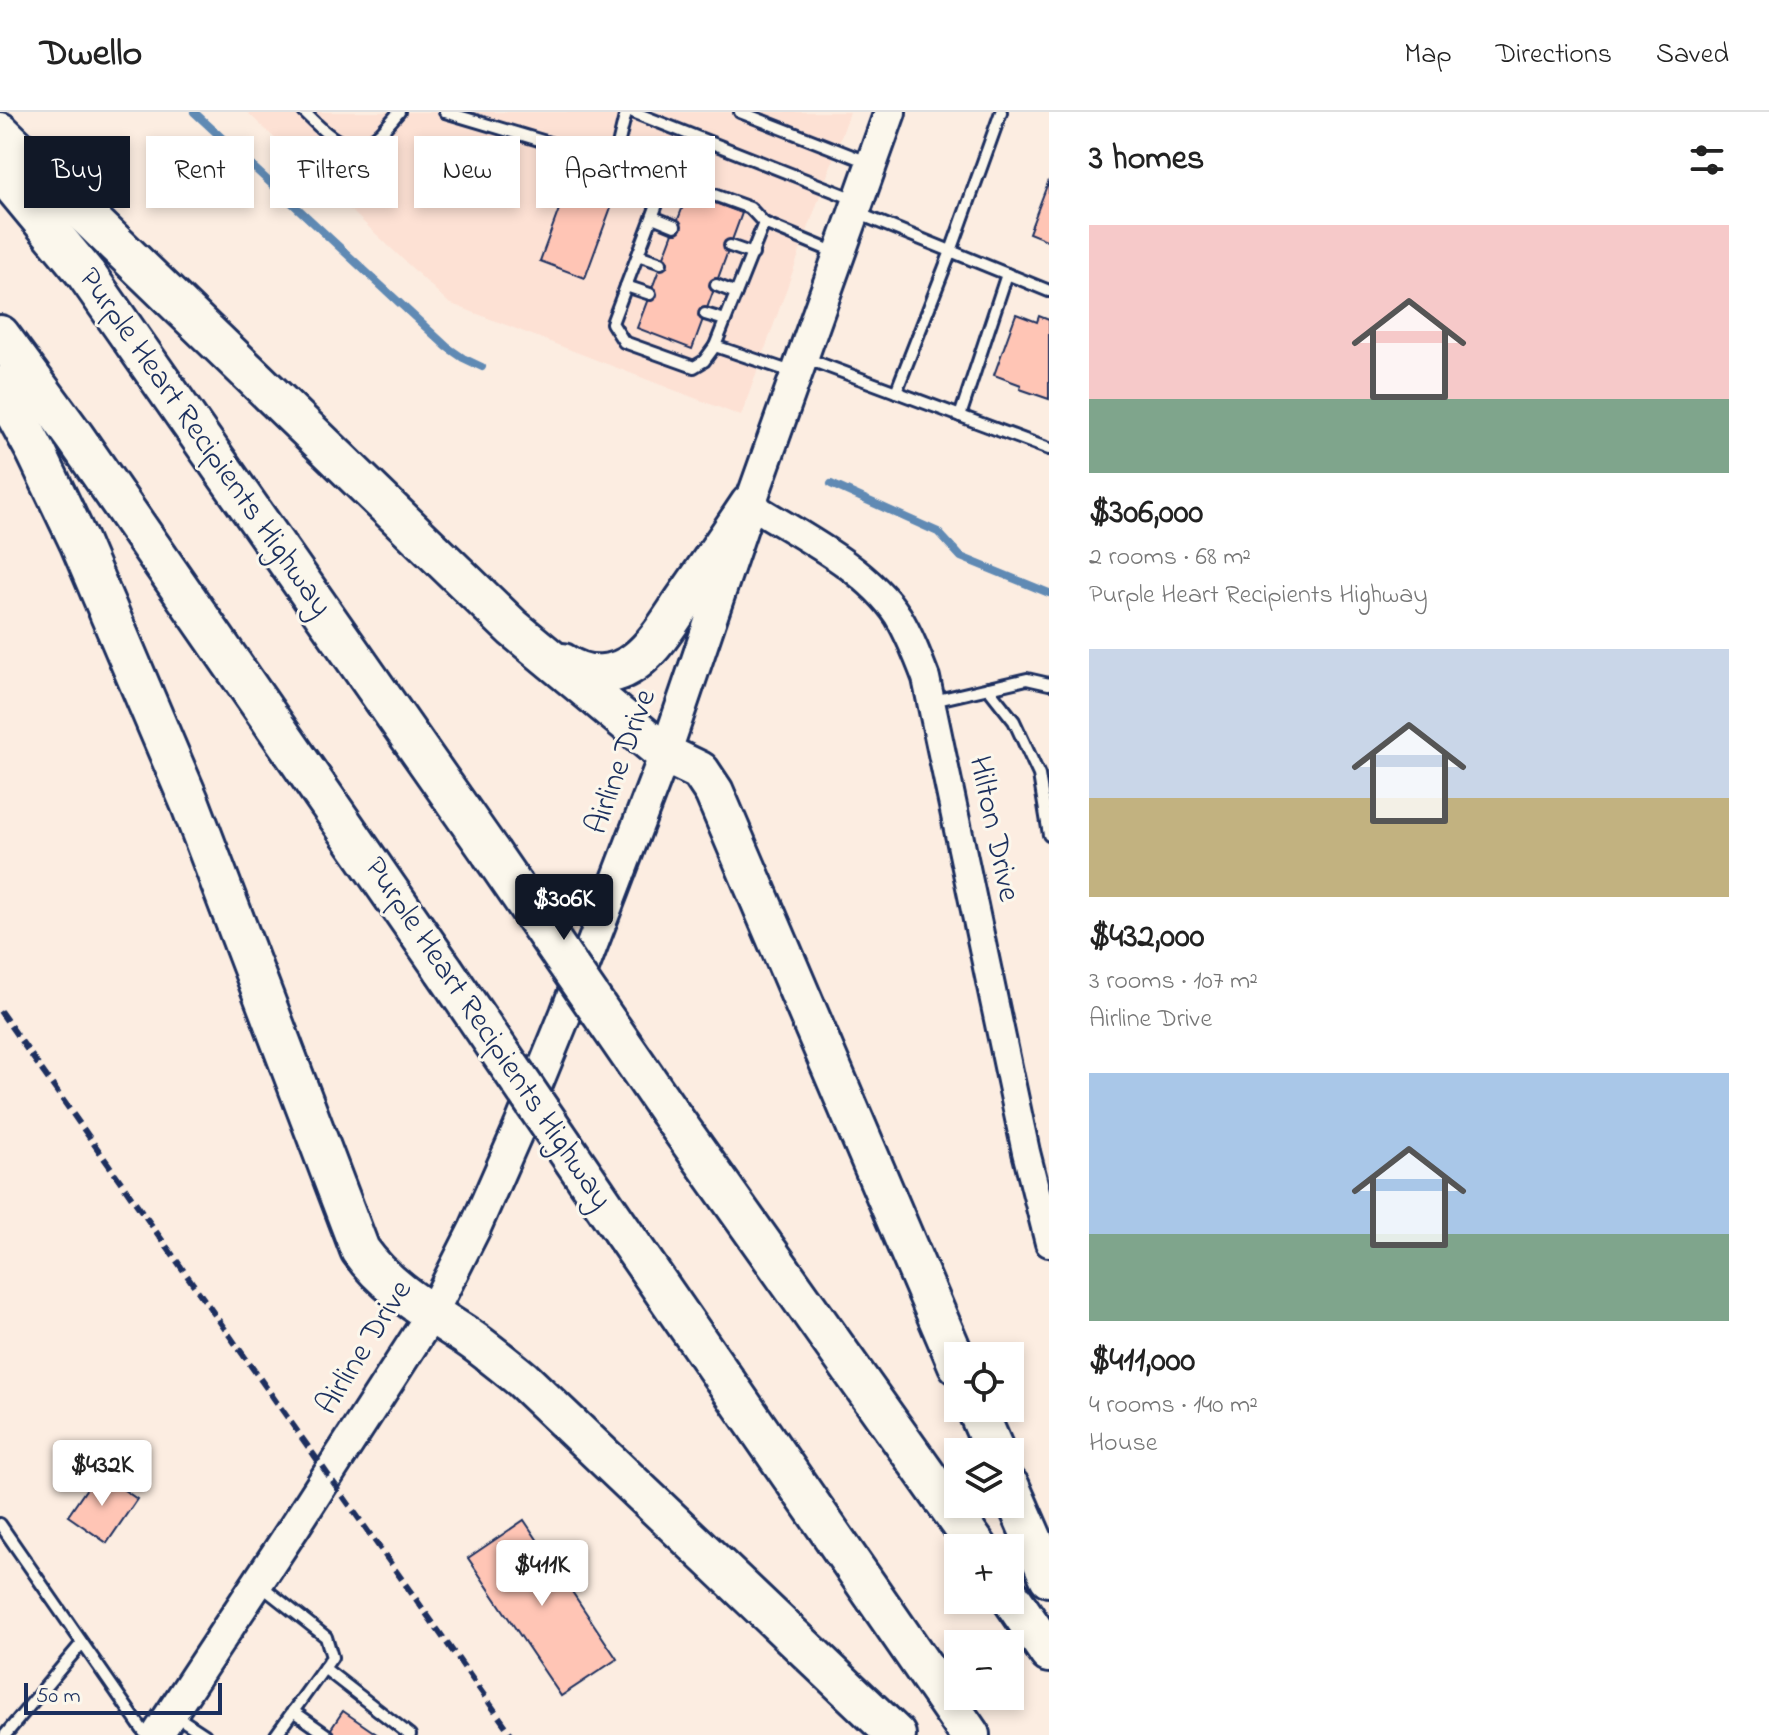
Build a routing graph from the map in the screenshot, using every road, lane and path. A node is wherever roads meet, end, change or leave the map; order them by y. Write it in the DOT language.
graph roads {
  1 [pos="304,112"];
  2 [pos="399,112"];
  3 [pos="445,112"];
  4 [pos="626,112"];
  5 [pos="633,112"];
  6 [pos="740,112"];
  7 [pos="890,112"];
  8 [pos="1001,112"];
  9 [pos="0,132"];
  10 [pos="620,136"];
  11 [pos="536,139"];
  12 [pos="872,163"];
  13 [pos="0,170"];
  14 [pos="715,195"];
  15 [pos="857,206"];
  16 [pos="656,208"];
  17 [pos="653,217"];
  18 [pos="764,223"];
  19 [pos="675,226"];
  20 [pos="730,246"];
  21 [pos="951,251"];
  22 [pos="753,254"];
  23 [pos="638,255"];
  24 [pos="840,255"];
  25 [pos="661,263"];
  26 [pos="1007,274"];
  27 [pos="716,285"];
  28 [pos="626,286"];
  29 [pos="1049,291"];
  30 [pos="736,293"];
  31 [pos="650,294"];
  32 [pos="705,314"];
  33 [pos="725,320"];
  34 [pos="0,335"];
  35 [pos="715,346"];
  36 [pos="800,366"];
  37 [pos="0,386"];
  38 [pos="896,392"];
  39 [pos="960,416"];
  40 [pos="1049,449"];
  41 [pos="750,504"];
  42 [pos="513,628"];
  43 [pos="1049,684"];
  44 [pos="988,688"];
  45 [pos="931,701"];
  46 [pos="665,754"];
  47 [pos="1049,835"];
  48 [pos="1049,1243"];
  49 [pos="431,1315"];
  50 [pos="948,1342"];
  51 [pos="1023,1518"];
  52 [pos="0,1524"];
  53 [pos="968,1534"];
  54 [pos="1049,1577"];
  55 [pos="257,1583"];
  56 [pos="1022,1614"];
  57 [pos="82,1643"];
  58 [pos="1049,1653"];
  59 [pos="324,1668"];
  60 [pos="293,1711"];
  61 [pos="164,1724"];
  62 [pos="5,1735"];
  63 [pos="146,1735"];
  64 [pos="205,1735"];
  65 [pos="276,1735"];
  66 [pos="327,1735"];
  67 [pos="410,1735"];
  68 [pos="896,1735"];
  69 [pos="970,1735"];
  1 -- 2 [label="lane"];
  3 -- 11 [label="lane"];
  4 -- 10 [label="lane"];
  5 -- 15 [label="lane"];
  6 -- 12 [label="lane"];
  7 -- 12 [label="main road, Airline Drive"];
  8 -- 21 [label="lane"];
  9 -- 42 [label="highway"];
  12 -- 15 [label="main road, Airline Drive"];
  13 -- 53 [label="highway, Purple Heart Recipients Highway, bridge"];
  14 -- 18 [label="lane"];
  15 -- 21 [label="lane"];
  15 -- 24 [label="main road, Airline Drive"];
  16 -- 17 [label="lane"];
  17 -- 19 [label="lane"];
  17 -- 23 [label="lane"];
  18 -- 22 [label="lane"];
  18 -- 24 [label="lane"];
  20 -- 22 [label="lane"];
  21 -- 26 [label="lane"];
  21 -- 38 [label="lane"];
  22 -- 30 [label="lane"];
  23 -- 25 [label="lane"];
  23 -- 28 [label="lane"];
  24 -- 36 [label="main road, Airline Drive"];
  26 -- 29 [label="lane"];
  26 -- 39 [label="lane"];
  27 -- 30 [label="lane"];
  28 -- 31 [label="lane"];
  28 -- 35 [label="lane"];
  30 -- 33 [label="lane"];
  32 -- 33 [label="lane"];
  33 -- 35 [label="lane"];
  34 -- 69 [label="highway, Purple Heart Recipients Highway, bridge"];
  35 -- 36 [label="lane"];
  36 -- 38 [label="lane"];
  36 -- 41 [label="main road, Airline Drive"];
  37 -- 49 [label="highway"];
  38 -- 39 [label="lane"];
  39 -- 40 [label="lane"];
  41 -- 42 [label="highway"];
  41 -- 45 [label="street, Hilton Drive"];
  41 -- 46 [label="main road, Airline Drive"];
  42 -- 46 [label="highway"];
  43 -- 44 [label="lane"];
  44 -- 45 [label="lane"];
  44 -- 47 [label="lane"];
  45 -- 48 [label="street, Hilton Drive"];
  46 -- 49 [label="main road, Airline Drive"];
  46 -- 50 [label="highway"];
  49 -- 55 [label="main road, Airline Drive"];
  49 -- 68 [label="highway"];
  51 -- 54 [label="highway"];
  52 -- 57 [label="lane"];
  55 -- 59 [label="lane"];
  55 -- 61 [label="main road, Airline Drive"];
  56 -- 58 [label="highway"];
  57 -- 62 [label="lane"];
  57 -- 63 [label="lane"];
  59 -- 60 [label="lane"];
  59 -- 67 [label="lane"];
  60 -- 65 [label="lane"];
  60 -- 66 [label="lane"];
  61 -- 64 [label="lane"];
}
